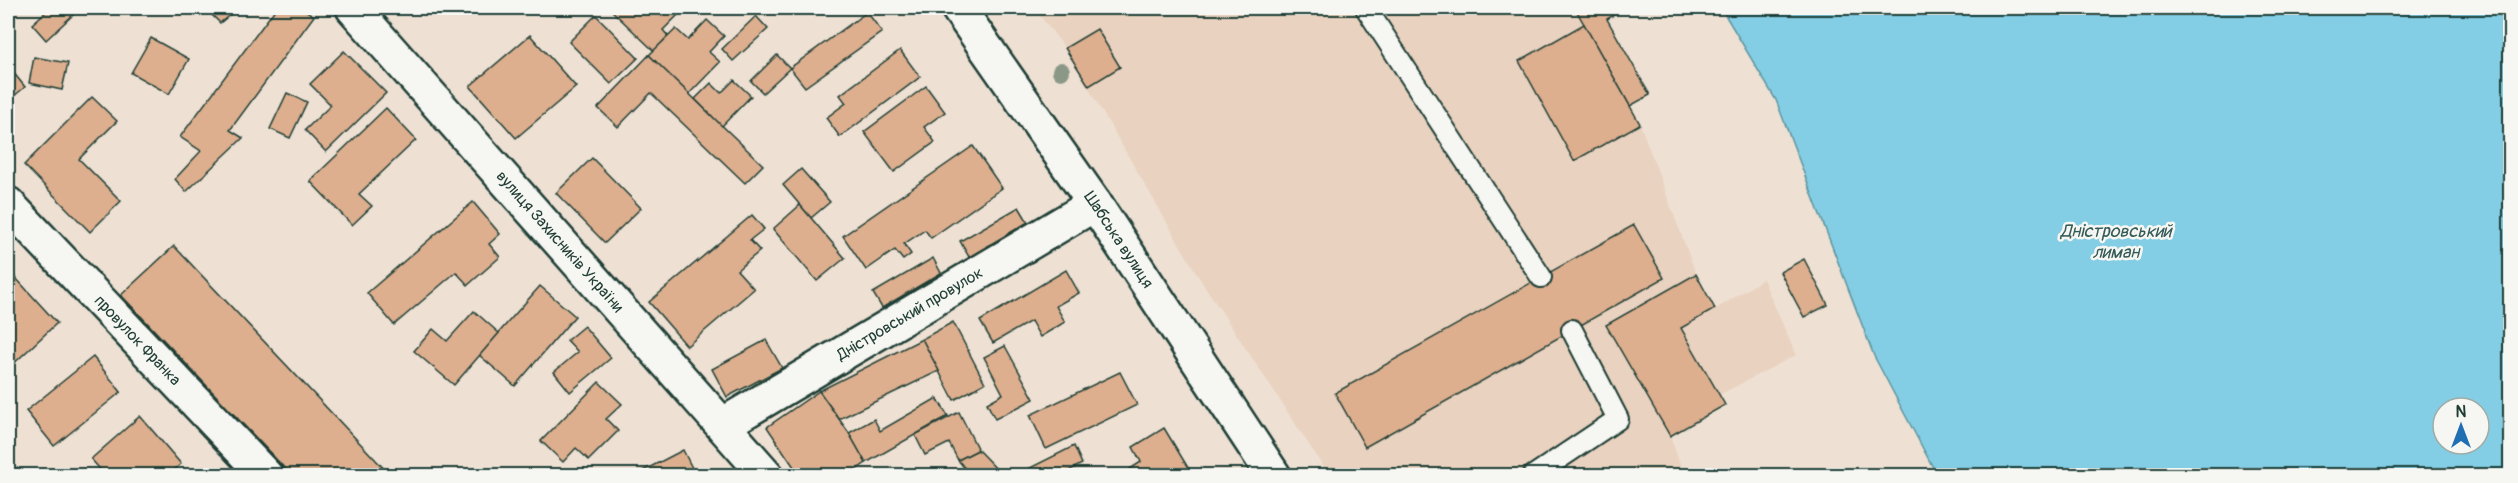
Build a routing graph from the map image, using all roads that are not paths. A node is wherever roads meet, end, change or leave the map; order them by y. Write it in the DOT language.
graph roads {
  1 [pos="353,8"];
  2 [pos="958,8"];
  3 [pos="1366,8"];
  4 [pos="8,204"];
  5 [pos="1095,204"];
  6 [pos="1540,277"];
  7 [pos="1572,330"];
  8 [pos="724,424"];
  9 [pos="266,476"];
  10 [pos="768,476"];
  11 [pos="1274,476"];
  12 [pos="1533,476"];
  1 -- 8 [label="street, вулиця Захисників України"];
  2 -- 5 [label="street, Шабська вулиця"];
  3 -- 6 [label="lane"];
  4 -- 9 [label="street, провулок Франка"];
  5 -- 8 [label="street, Дністровський провулок"];
  5 -- 11 [label="street, Шабська вулиця"];
  7 -- 12 [label="lane"];
  8 -- 10 [label="street, вулиця Захисників України"];
}
